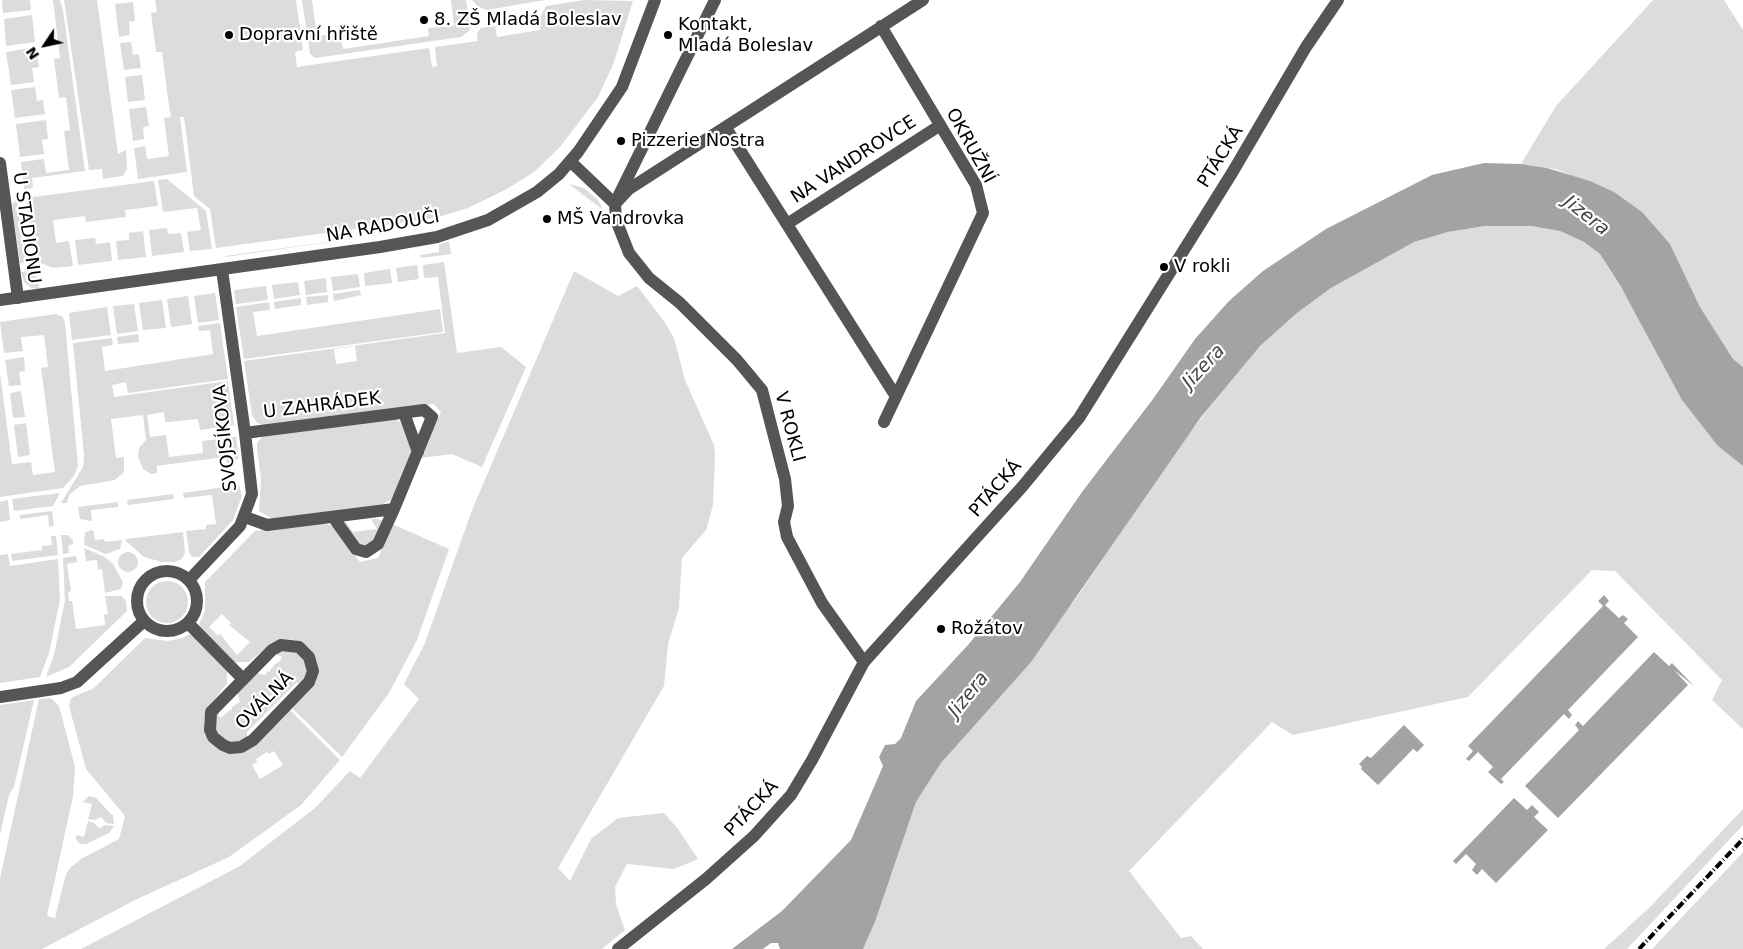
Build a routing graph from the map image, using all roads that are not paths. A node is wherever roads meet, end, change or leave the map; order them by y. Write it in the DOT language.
graph roads {
  1 [pos="655,0"];
  2 [pos="715,0"];
  3 [pos="923,0"];
  4 [pos="1338,0"];
  5 [pos="881,26"];
  6 [pos="939,126"];
  7 [pos="726,128"];
  8 [pos="570,162"];
  9 [pos="0,163"];
  10 [pos="615,204"];
  11 [pos="787,224"];
  12 [pos="222,270"];
  13 [pos="18,298"];
  14 [pos="0,300"];
  15 [pos="895,395"];
  16 [pos="404,412"];
  17 [pos="884,422"];
  18 [pos="245,433"];
  19 [pos="418,452"];
  20 [pos="394,509"];
  21 [pos="245,517"];
  22 [pos="333,517"];
  23 [pos="189,580"];
  24 [pos="144,621"];
  25 [pos="188,623"];
  26 [pos="864,662"];
  27 [pos="242,678"];
  28 [pos="0,697"];
  29 [pos="618,949"];
  1 -- 8 [label="street, NA RADOUČI"];
  2 -- 10 [label="street"];
  3 -- 5 [label="street"];
  4 -- 26 [label="street, PTÁCKÁ"];
  5 -- 6 [label="street, OKRUŽNÍ"];
  5 -- 7 [label="street"];
  6 -- 11 [label="street, NA VANDROVCE"];
  6 -- 15 [label="street, OKRUŽNÍ"];
  7 -- 10 [label="street"];
  7 -- 11 [label="street"];
  8 -- 10 [label="street"];
  8 -- 12 [label="street, NA RADOUČI"];
  9 -- 13 [label="street, U STADIONU"];
  10 -- 26 [label="street, V ROKLI"];
  11 -- 15 [label="street"];
  12 -- 13 [label="street, NA RADOUČI"];
  12 -- 18 [label="street, SVOJSÍKOVA"];
  13 -- 14 [label="street, NA RADOUČI"];
  15 -- 17 [label="street, OKRUŽNÍ"];
  16 -- 18 [label="street, U ZAHRÁDEK"];
  16 -- 19 [label="street, U ZAHRÁDEK"];
  16 -- 19 [label="street, U ZAHRÁDEK"];
  18 -- 21 [label="street, SVOJSÍKOVA"];
  19 -- 20 [label="street, U ZAHRÁDEK"];
  20 -- 22 [label="street"];
  20 -- 22 [label="street, U ZAHRÁDEK"];
  21 -- 22 [label="street"];
  21 -- 23 [label="street, SVOJSÍKOVA"];
  23 -- 24 [label="street"];
  23 -- 25 [label="street"];
  24 -- 25 [label="street"];
  24 -- 28 [label="street"];
  25 -- 27 [label="street, OVÁLNÁ"];
  26 -- 29 [label="street, PTÁCKÁ"];
  27 -- 27 [label="street, OVÁLNÁ"];
}
